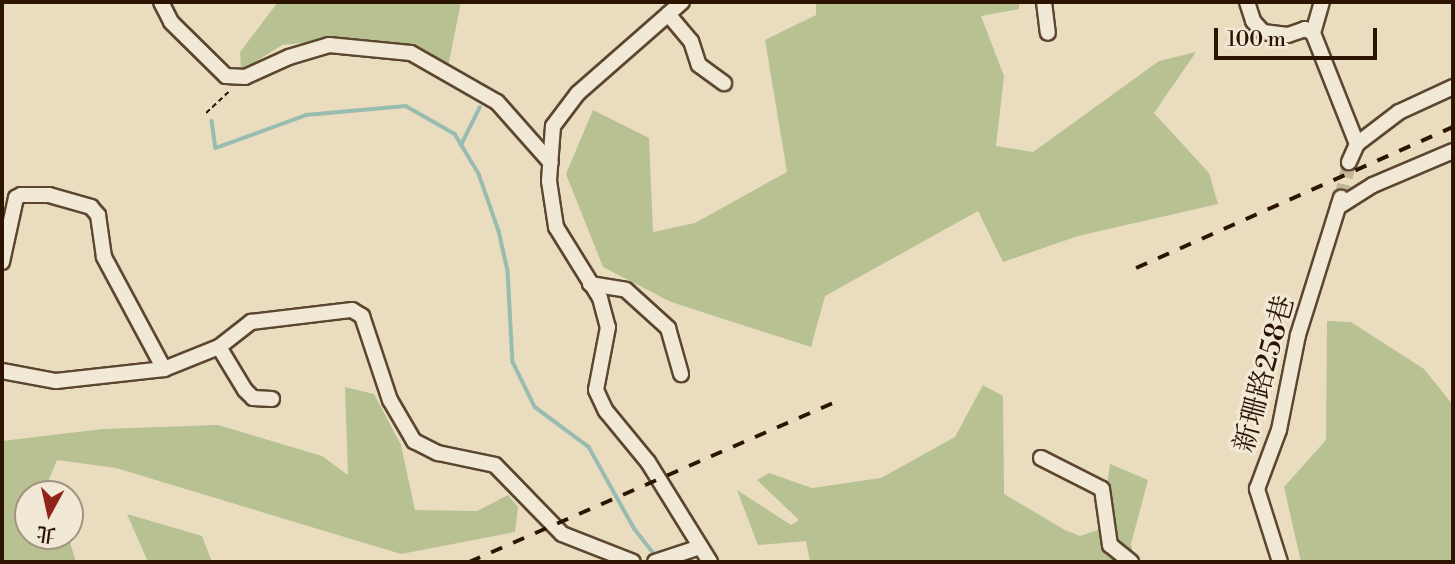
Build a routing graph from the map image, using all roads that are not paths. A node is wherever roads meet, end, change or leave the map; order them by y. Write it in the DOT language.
graph roads {
  1 [pos="161,2"];
  2 [pos="682,2"];
  3 [pos="1044,2"];
  4 [pos="1247,2"];
  5 [pos="1322,2"];
  6 [pos="668,15"];
  7 [pos="1048,33"];
  8 [pos="1313,33"];
  9 [pos="724,83"];
  10 [pos="1453,87"];
  11 [pos="1357,144"];
  12 [pos="1453,151"];
  13 [pos="1349,162"];
  14 [pos="551,163"];
  15 [pos="2,262"];
  16 [pos="590,284"];
  17 [pos="219,347"];
  18 [pos="164,369"];
  19 [pos="2,371"];
  20 [pos="681,374"];
  21 [pos="272,399"];
  22 [pos="1041,458"];
  23 [pos="700,547"];
  24 [pos="601,557"];
  25 [pos="660,561"];
  26 [pos="633,562"];
  27 [pos="710,562"];
  28 [pos="1131,562"];
  29 [pos="1280,562"];
  1 -- 14 [label="street"];
  2 -- 6 [label="street"];
  3 -- 7 [label="street"];
  4 -- 8 [label="street"];
  5 -- 8 [label="street"];
  6 -- 9 [label="street"];
  6 -- 14 [label="street"];
  8 -- 11 [label="street"];
  10 -- 11 [label="street"];
  11 -- 13 [label="street"];
  12 -- 29 [label="street, 新珊路258巷"];
  14 -- 16 [label="street"];
  15 -- 18 [label="street"];
  16 -- 20 [label="street"];
  16 -- 23 [label="street"];
  17 -- 18 [label="street"];
  17 -- 21 [label="street"];
  17 -- 24 [label="street"];
  18 -- 19 [label="street"];
  22 -- 28 [label="street"];
  23 -- 25 [label="street"];
  23 -- 27 [label="street"];
  24 -- 26 [label="street"];
}
